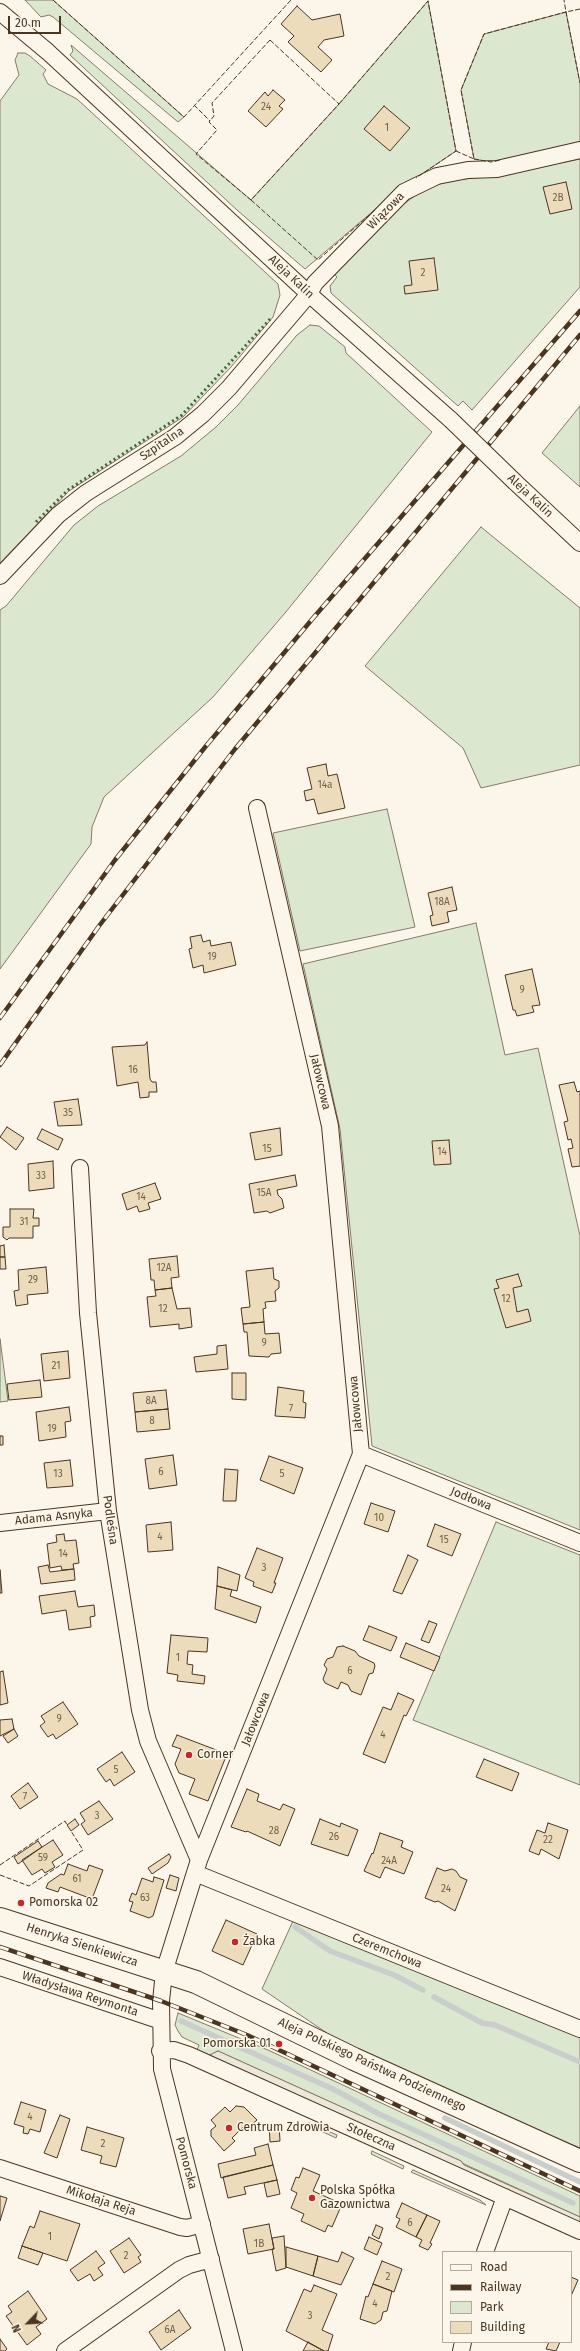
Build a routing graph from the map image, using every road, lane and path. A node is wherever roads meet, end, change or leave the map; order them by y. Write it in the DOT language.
graph roads {
  1 [pos="0,12"];
  2 [pos="580,150"];
  3 [pos="309,294"];
  4 [pos="580,543"];
  5 [pos="0,576"];
  6 [pos="257,808"];
  7 [pos="80,1168"];
  8 [pos="361,1454"];
  9 [pos="108,1511"];
  10 [pos="0,1523"];
  11 [pos="580,1544"];
  12 [pos="197,1867"];
  13 [pos="0,1919"];
  14 [pos="0,1968"];
  15 [pos="164,1972"];
  16 [pos="161,2021"];
  17 [pos="580,2029"];
  18 [pos="160,2051"];
  19 [pos="580,2161"];
  20 [pos="0,2168"];
  21 [pos="505,2197"];
  22 [pos="202,2224"];
  23 [pos="580,2231"];
  24 [pos="485,2251"];
  25 [pos="212,2259"];
  26 [pos="66,2351"];
  27 [pos="234,2351"];
  1 -- 3 [label="street, Aleja Kalin"];
  2 -- 3 [label="street, Wiązowa"];
  3 -- 4 [label="street, Aleja Kalin, bridge"];
  3 -- 5 [label="street, Szpitalna"];
  6 -- 8 [label="street, Jałowcowa"];
  7 -- 9 [label="street, Podleśna"];
  8 -- 11 [label="street, Jodłowa"];
  8 -- 12 [label="street, Jałowcowa"];
  9 -- 10 [label="street, Adama Asnyka"];
  9 -- 12 [label="street, Podleśna"];
  12 -- 15 [label="street, Jałowcowa"];
  12 -- 17 [label="street, Czeremchowa"];
  13 -- 15 [label="street, Henryka Sienkiewicza"];
  14 -- 16 [label="street, Władysława Reymonta"];
  15 -- 16 [label="street, Pomorska"];
  15 -- 19 [label="street, Aleja Polskiego Państwa Podziemnego"];
  16 -- 18 [label="street, Pomorska"];
  18 -- 21 [label="street, Stołeczna"];
  18 -- 22 [label="street, Pomorska"];
  20 -- 22 [label="street, Mikołaja Reja"];
  21 -- 23 [label="street, Stołeczna"];
  21 -- 24 [label="street"];
  22 -- 25 [label="street, Pomorska"];
  25 -- 26 [label="street"];
  25 -- 27 [label="street, Pomorska"];
}
